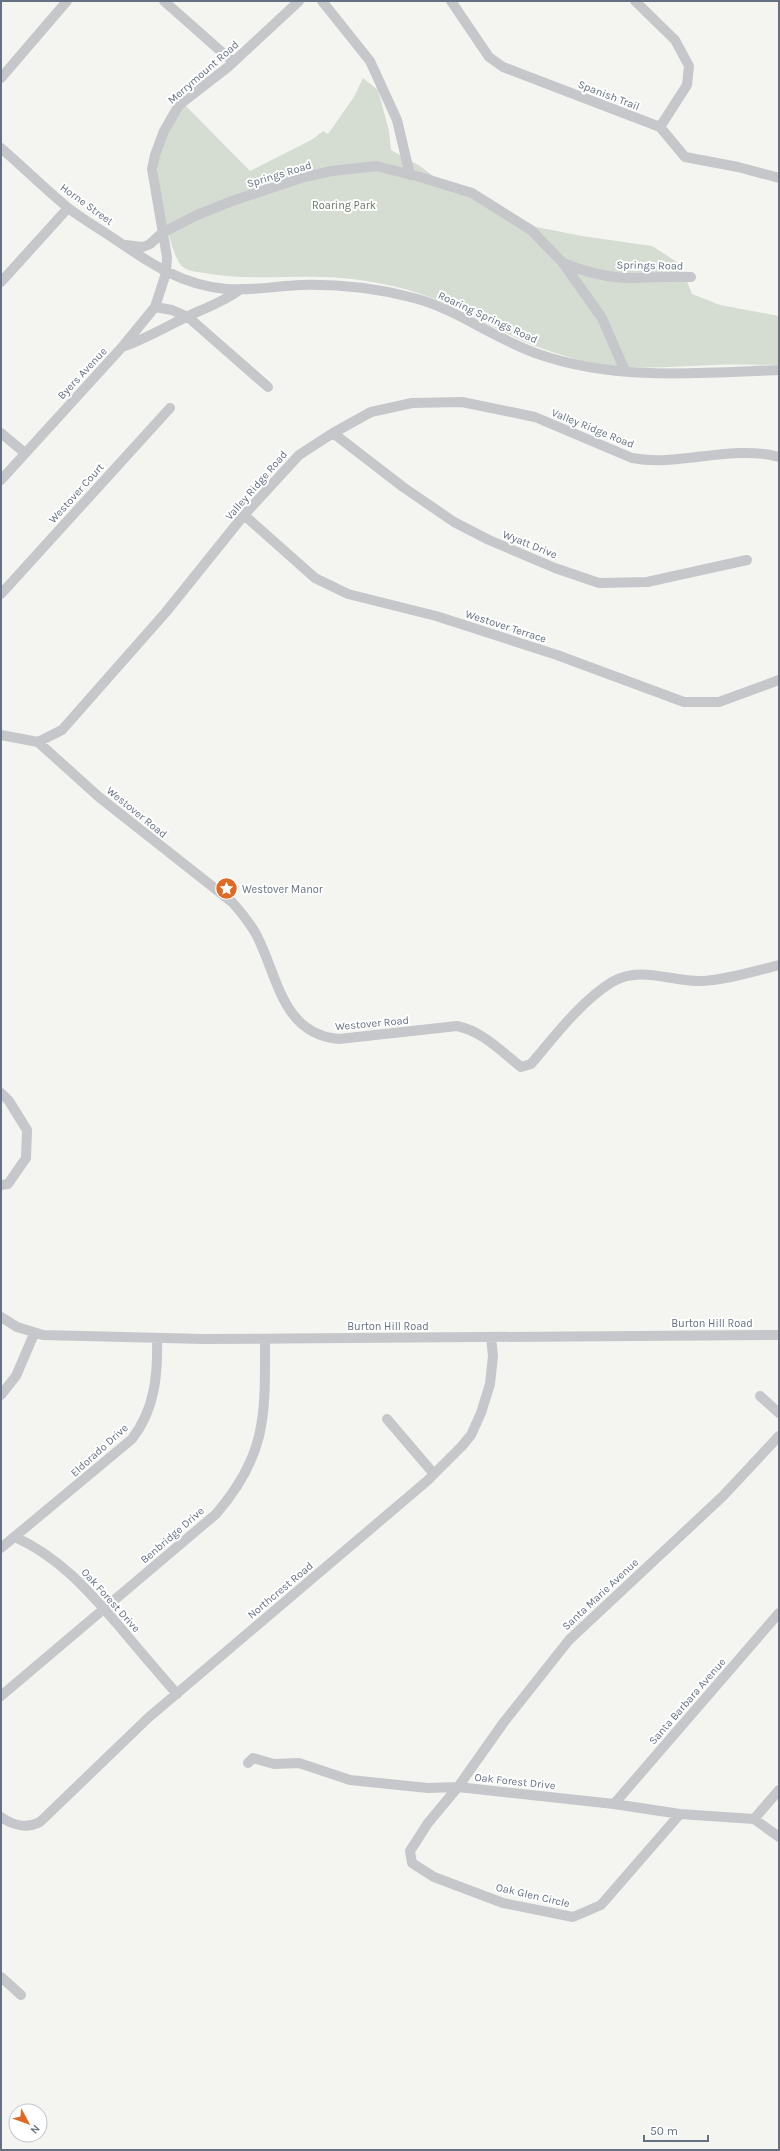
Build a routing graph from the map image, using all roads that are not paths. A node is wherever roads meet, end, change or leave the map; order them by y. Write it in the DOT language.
graph roads {
  1 [pos="67,1"];
  2 [pos="164,1"];
  3 [pos="299,1"];
  4 [pos="322,1"];
  5 [pos="451,1"];
  6 [pos="635,1"];
  7 [pos="233,62"];
  8 [pos="1,78"];
  9 [pos="660,128"];
  10 [pos="1,148"];
  11 [pos="410,175"];
  12 [pos="779,178"];
  13 [pos="68,208"];
  14 [pos="162,233"];
  15 [pos="123,245"];
  16 [pos="563,263"];
  17 [pos="166,273"];
  18 [pos="692,277"];
  19 [pos="1,282"];
  20 [pos="241,289"];
  21 [pos="155,307"];
  22 [pos="188,317"];
  23 [pos="123,346"];
  24 [pos="779,370"];
  25 [pos="625,371"];
  26 [pos="268,387"];
  27 [pos="170,408"];
  28 [pos="1,433"];
  29 [pos="334,433"];
  30 [pos="25,453"];
  31 [pos="779,457"];
  32 [pos="1,480"];
  33 [pos="244,515"];
  34 [pos="747,560"];
  35 [pos="1,594"];
  36 [pos="779,680"];
  37 [pos="1,735"];
  38 [pos="38,742"];
  39 [pos="779,965"];
  40 [pos="1,1093"];
  41 [pos="1,1185"];
  42 [pos="1,1317"];
  43 [pos="34,1334"];
  44 [pos="779,1335"];
  45 [pos="491,1337"];
  46 [pos="157,1338"];
  47 [pos="265,1339"];
  48 [pos="1,1395"];
  49 [pos="760,1396"];
  50 [pos="779,1413"];
  51 [pos="387,1419"];
  52 [pos="779,1436"];
  53 [pos="434,1474"];
  54 [pos="15,1537"];
  55 [pos="1,1548"];
  56 [pos="105,1609"];
  57 [pos="779,1613"];
  58 [pos="177,1694"];
  59 [pos="1,1696"];
  60 [pos="248,1763"];
  61 [pos="458,1787"];
  62 [pos="779,1790"];
  63 [pos="614,1804"];
  64 [pos="680,1814"];
  65 [pos="1,1817"];
  66 [pos="754,1819"];
  67 [pos="779,1837"];
  68 [pos="1,1977"];
  69 [pos="21,1995"];
  1 -- 8 [label="street"];
  2 -- 7 [label="street"];
  3 -- 7 [label="street, Merrymount Road"];
  4 -- 11 [label="street"];
  5 -- 9 [label="street, Spanish Trail"];
  6 -- 9 [label="street"];
  7 -- 14 [label="street, Merrymount Road"];
  9 -- 12 [label="street, Spanish Trail"];
  10 -- 13 [label="street, Horne Street"];
  11 -- 14 [label="street, Springs Road"];
  11 -- 16 [label="street, Springs Road"];
  13 -- 15 [label="street, Horne Street"];
  13 -- 19 [label="street"];
  14 -- 15 [label="street, Springs Road"];
  14 -- 17 [label="street, Merrymount Road"];
  15 -- 17 [label="street, Horne Street"];
  16 -- 18 [label="street, Springs Road"];
  16 -- 25 [label="street, Springs Road"];
  17 -- 20 [label="street, Roaring Springs Road"];
  17 -- 21 [label="street, Byers Avenue"];
  20 -- 22 [label="street"];
  20 -- 25 [label="street, Roaring Springs Road"];
  21 -- 22 [label="street"];
  21 -- 23 [label="street, Byers Avenue"];
  22 -- 23 [label="street"];
  22 -- 26 [label="street"];
  23 -- 30 [label="street, Byers Avenue"];
  24 -- 25 [label="street, Roaring Springs Road"];
  27 -- 35 [label="street, Westover Court"];
  28 -- 30 [label="street"];
  29 -- 31 [label="street, Valley Ridge Road"];
  29 -- 33 [label="street, Valley Ridge Road"];
  29 -- 34 [label="street, Wyatt Drive"];
  30 -- 32 [label="street, Byers Avenue"];
  33 -- 36 [label="street, Westover Terrace"];
  33 -- 38 [label="street, Valley Ridge Road"];
  37 -- 38 [label="street"];
  38 -- 39 [label="street, Westover Road"];
  40 -- 41 [label="street"];
  42 -- 43 [label="street, Burton Hill Road"];
  43 -- 46 [label="street, Burton Hill Road"];
  43 -- 48 [label="street"];
  44 -- 45 [label="street, Burton Hill Road"];
  45 -- 47 [label="street, Burton Hill Road"];
  45 -- 53 [label="street, Northcrest Road"];
  46 -- 47 [label="street, Burton Hill Road"];
  46 -- 54 [label="street, Eldorado Drive"];
  47 -- 56 [label="street, Benbridge Drive"];
  49 -- 50 [label="street"];
  51 -- 53 [label="street"];
  52 -- 61 [label="street, Santa Marie Avenue"];
  53 -- 58 [label="street, Northcrest Road"];
  54 -- 55 [label="street, Eldorado Drive"];
  54 -- 56 [label="street, Oak Forest Drive"];
  56 -- 58 [label="street, Oak Forest Drive"];
  56 -- 59 [label="street, Benbridge Drive"];
  57 -- 63 [label="street, Santa Barbara Avenue"];
  58 -- 65 [label="street, Northcrest Road"];
  60 -- 61 [label="street, Oak Forest Drive"];
  61 -- 63 [label="street, Oak Forest Drive"];
  61 -- 64 [label="street, Oak Glen Circle"];
  62 -- 66 [label="street"];
  63 -- 64 [label="street, Oak Forest Drive"];
  64 -- 66 [label="street, Oak Forest Drive"];
  66 -- 67 [label="street"];
  68 -- 69 [label="street"];
}
